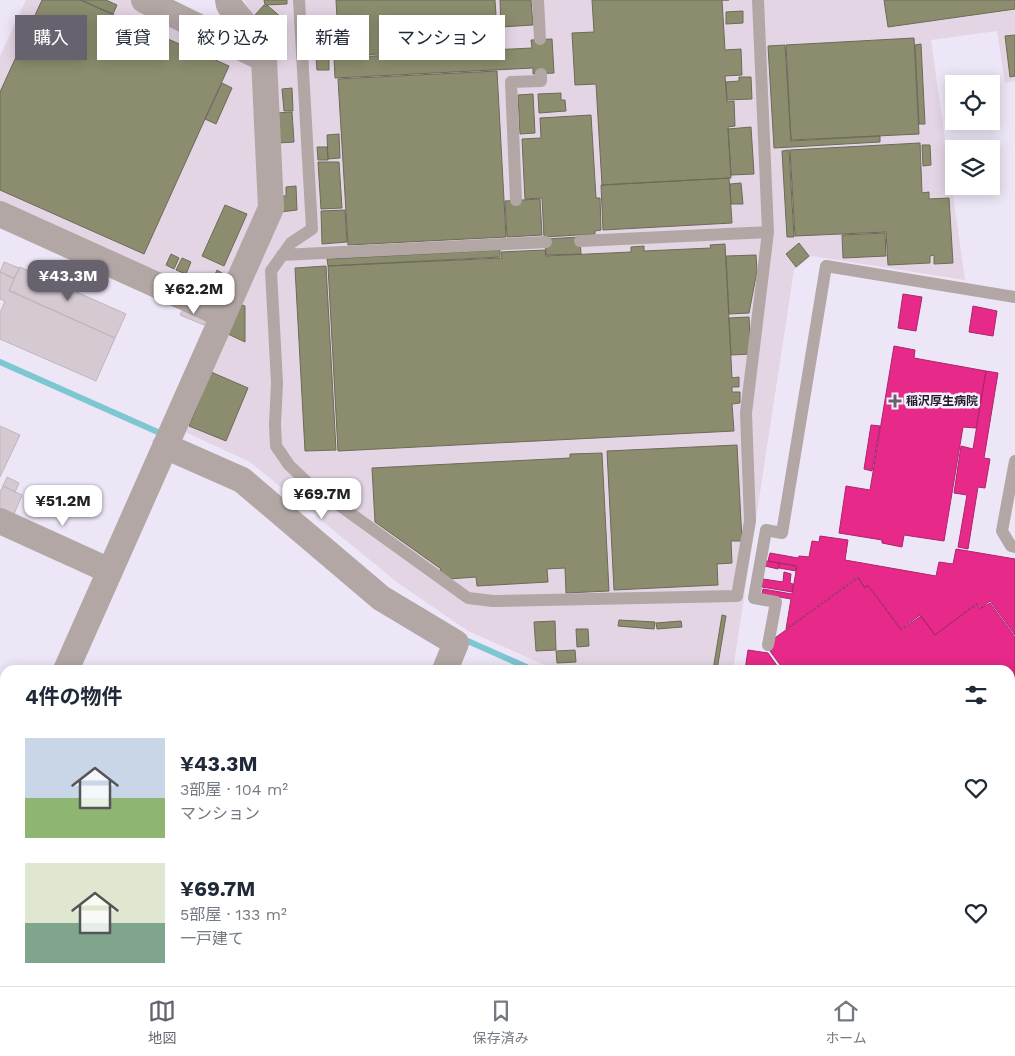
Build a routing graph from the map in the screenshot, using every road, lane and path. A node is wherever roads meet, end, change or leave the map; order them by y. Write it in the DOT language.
graph roads {
  1 [pos="144,0"];
  2 [pos="228,0"];
  3 [pos="299,0"];
  4 [pos="538,0"];
  5 [pos="758,0"];
  6 [pos="238,15"];
  7 [pos="179,17"];
  8 [pos="540,39"];
  9 [pos="264,60"];
  10 [pos="541,74"];
  11 [pos="516,200"];
  12 [pos="0,214"];
  13 [pos="768,232"];
  14 [pos="580,241"];
  15 [pos="546,242"];
  16 [pos="282,255"];
  17 [pos="1015,297"];
  18 [pos="223,315"];
  19 [pos="165,446"];
  20 [pos="1015,461"];
  21 [pos="0,521"];
  22 [pos="1015,547"];
  23 [pos="110,571"];
  24 [pos="768,645"];
  25 [pos="72,665"];
  26 [pos="446,665"];
  1 -- 7 [label="street"];
  2 -- 6 [label="street"];
  3 -- 16 [label="lane"];
  4 -- 8 [label="lane"];
  5 -- 13 [label="lane"];
  9 -- 18 [label="street"];
  10 -- 11 [label="lane"];
  12 -- 18 [label="street"];
  13 -- 14 [label="lane"];
  13 -- 16 [label="lane"];
  15 -- 16 [label="lane"];
  17 -- 24 [label="lane"];
  18 -- 19 [label="street"];
  19 -- 23 [label="street"];
  19 -- 26 [label="street"];
  20 -- 22 [label="lane"];
  21 -- 23 [label="street"];
  23 -- 25 [label="street"];
}
